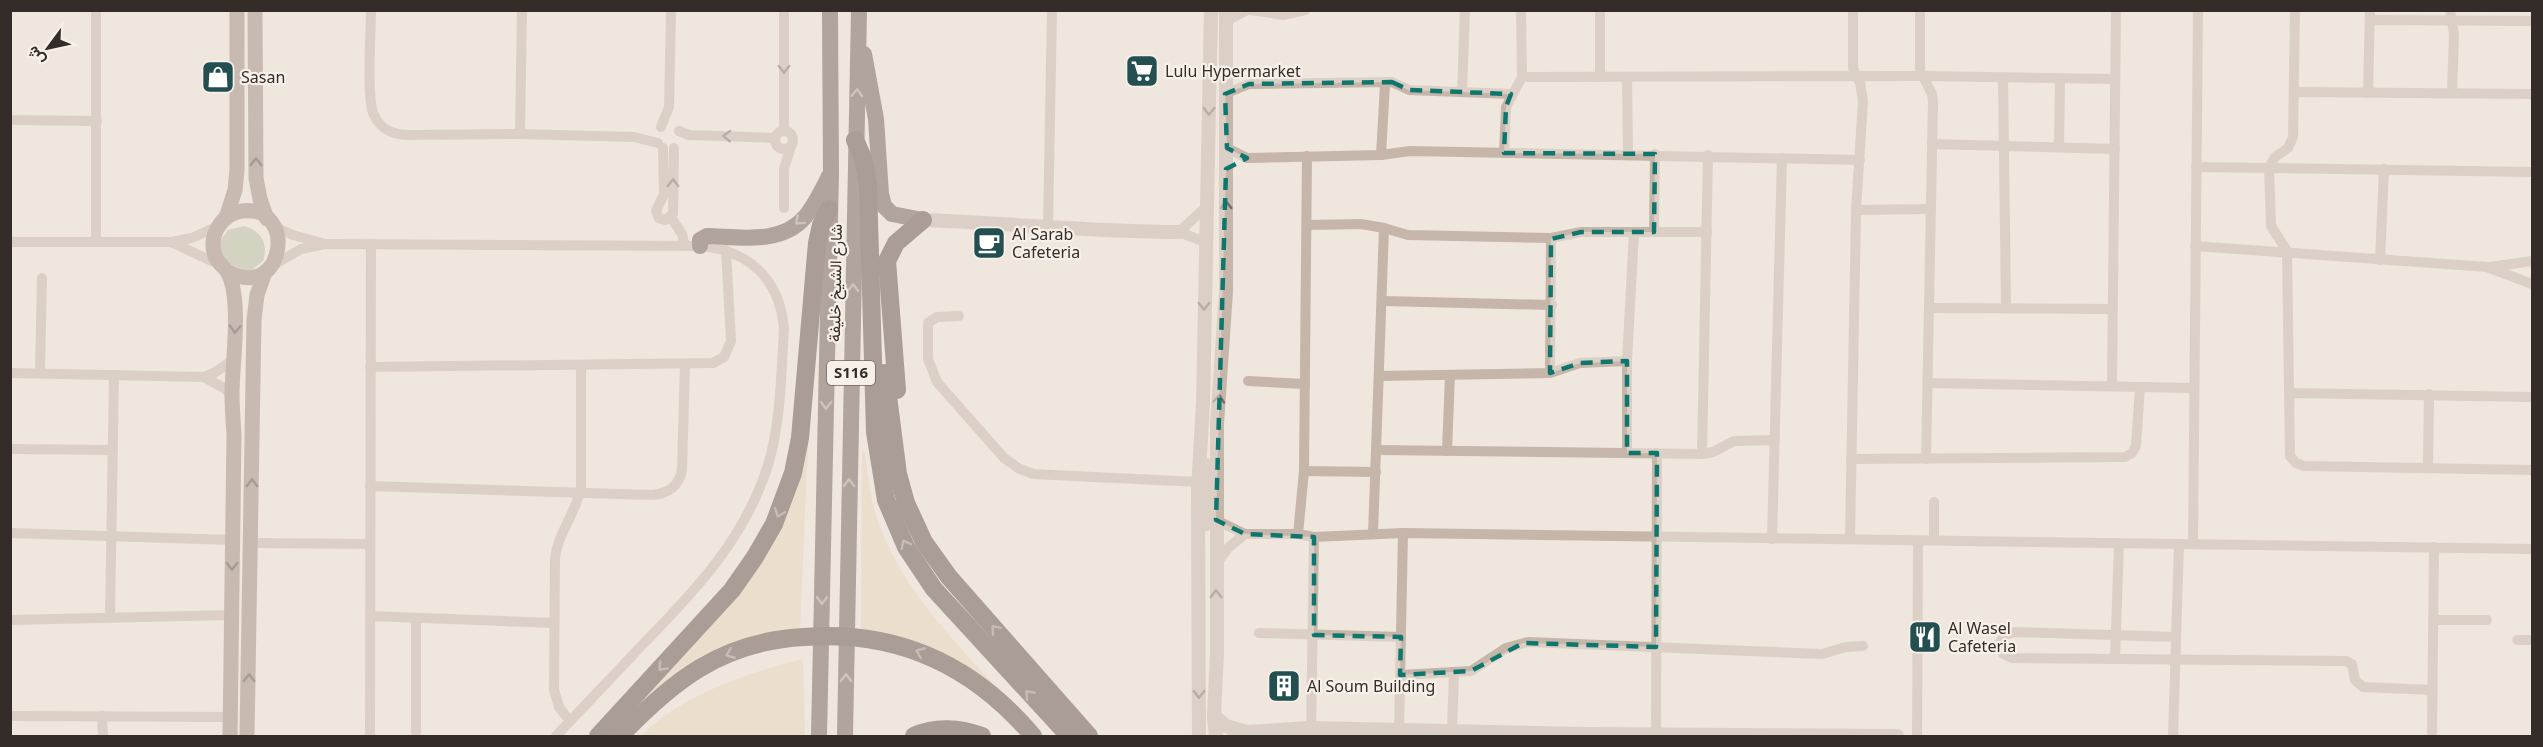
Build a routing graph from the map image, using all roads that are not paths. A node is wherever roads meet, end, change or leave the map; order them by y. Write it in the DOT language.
graph roads {
  1 [pos="96,10"];
  2 [pos="237,10"];
  3 [pos="255,10"];
  4 [pos="371,10"];
  5 [pos="522,10"];
  6 [pos="671,10"];
  7 [pos="784,10"];
  8 [pos="830,10"];
  9 [pos="859,10"];
  10 [pos="1052,10"];
  11 [pos="1211,10"];
  12 [pos="1249,10"];
  13 [pos="1305,10"];
  14 [pos="1465,10"];
  15 [pos="1521,10"];
  16 [pos="1600,10"];
  17 [pos="1853,10"];
  18 [pos="1920,10"];
  19 [pos="2116,10"];
  20 [pos="2198,10"];
  21 [pos="2295,10"];
  22 [pos="2370,15"];
  23 [pos="2451,15"];
  24 [pos="1226,16"];
  25 [pos="2517,16"];
  26 [pos="2532,21"];
  27 [pos="859,40"];
  28 [pos="1225,74"];
  29 [pos="1855,76"];
  30 [pos="1922,76"];
  31 [pos="1522,77"];
  32 [pos="1600,77"];
  33 [pos="1627,77"];
  34 [pos="2003,77"];
  35 [pos="2060,78"];
  36 [pos="2115,79"];
  37 [pos="1249,84"];
  38 [pos="1384,84"];
  39 [pos="1462,92"];
  40 [pos="2294,92"];
  41 [pos="2368,93"];
  42 [pos="2452,93"];
  43 [pos="1225,94"];
  44 [pos="1512,94"];
  45 [pos="2532,94"];
  46 [pos="669,106"];
  47 [pos="10,120"];
  48 [pos="97,121"];
  49 [pos="660,128"];
  50 [pos="678,130"];
  51 [pos="520,134"];
  52 [pos="634,137"];
  53 [pos="779,138"];
  54 [pos="855,140"];
  55 [pos="1932,144"];
  56 [pos="665,146"];
  57 [pos="791,146"];
  58 [pos="2004,146"];
  59 [pos="2059,147"];
  60 [pos="1227,148"];
  61 [pos="2115,149"];
  62 [pos="1504,153"];
  63 [pos="1381,154"];
  64 [pos="1628,154"];
  65 [pos="1655,154"];
  66 [pos="1708,155"];
  67 [pos="1307,156"];
  68 [pos="1247,158"];
  69 [pos="1782,158"];
  70 [pos="1860,160"];
  71 [pos="2196,167"];
  72 [pos="2269,167"];
  73 [pos="784,169"];
  74 [pos="1226,169"];
  75 [pos="2384,169"];
  76 [pos="2532,172"];
  77 [pos="831,173"];
  78 [pos="1207,206"];
  79 [pos="784,208"];
  80 [pos="829,209"];
  81 [pos="1931,209"];
  82 [pos="1856,210"];
  83 [pos="671,217"];
  84 [pos="923,220"];
  85 [pos="222,222"];
  86 [pos="270,222"];
  87 [pos="1307,225"];
  88 [pos="1048,227"];
  89 [pos="1384,228"];
  90 [pos="1179,232"];
  91 [pos="1634,232"];
  92 [pos="1654,232"];
  93 [pos="1707,232"];
  94 [pos="1551,238"];
  95 [pos="10,242"];
  96 [pos="96,242"];
  97 [pos="172,242"];
  98 [pos="1205,242"];
  99 [pos="325,244"];
  100 [pos="371,244"];
  101 [pos="693,246"];
  102 [pos="2195,246"];
  103 [pos="726,250"];
  104 [pos="2287,251"];
  105 [pos="2380,260"];
  106 [pos="2532,261"];
  107 [pos="2487,267"];
  108 [pos="224,268"];
  109 [pos="268,269"];
  110 [pos="42,278"];
  111 [pos="2532,284"];
  112 [pos="1383,301"];
  113 [pos="1552,304"];
  114 [pos="1929,308"];
  115 [pos="872,309"];
  116 [pos="2006,309"];
  117 [pos="2113,309"];
  118 [pos="960,316"];
  119 [pos="233,360"];
  120 [pos="1627,361"];
  121 [pos="685,364"];
  122 [pos="581,365"];
  123 [pos="370,368"];
  124 [pos="10,373"];
  125 [pos="40,373"];
  126 [pos="1550,373"];
  127 [pos="114,375"];
  128 [pos="1450,375"];
  129 [pos="1380,376"];
  130 [pos="204,377"];
  131 [pos="1248,381"];
  132 [pos="1928,383"];
  133 [pos="1305,384"];
  134 [pos="2112,386"];
  135 [pos="2140,387"];
  136 [pos="2194,388"];
  137 [pos="2289,393"];
  138 [pos="2429,394"];
  139 [pos="232,396"];
  140 [pos="2532,397"];
  141 [pos="1201,437"];
  142 [pos="1775,440"];
  143 [pos="10,449"];
  144 [pos="113,450"];
  145 [pos="1377,450"];
  146 [pos="1447,451"];
  147 [pos="1626,453"];
  148 [pos="1657,453"];
  149 [pos="1702,454"];
  150 [pos="1851,459"];
  151 [pos="1926,459"];
  152 [pos="2428,468"];
  153 [pos="2532,470"];
  154 [pos="1304,471"];
  155 [pos="1376,472"];
  156 [pos="1198,482"];
  157 [pos="370,486"];
  158 [pos="580,493"];
  159 [pos="1934,502"];
  160 [pos="1216,520"];
  161 [pos="10,533"];
  162 [pos="1403,533"];
  163 [pos="1245,534"];
  164 [pos="1298,534"];
  165 [pos="1373,534"];
  166 [pos="111,535"];
  167 [pos="1314,537"];
  168 [pos="1656,538"];
  169 [pos="1772,539"];
  170 [pos="1850,539"];
  171 [pos="232,540"];
  172 [pos="1934,540"];
  173 [pos="1918,541"];
  174 [pos="251,543"];
  175 [pos="2119,543"];
  176 [pos="370,544"];
  177 [pos="2179,544"];
  178 [pos="2193,544"];
  179 [pos="2434,548"];
  180 [pos="2532,549"];
  181 [pos="1215,565"];
  182 [pos="978,610"];
  183 [pos="231,615"];
  184 [pos="370,616"];
  185 [pos="110,617"];
  186 [pos="416,618"];
  187 [pos="10,620"];
  188 [pos="2433,620"];
  189 [pos="2487,620"];
  190 [pos="554,623"];
  191 [pos="1260,633"];
  192 [pos="1314,635"];
  193 [pos="2116,635"];
  194 [pos="1401,637"];
  195 [pos="2176,637"];
  196 [pos="2517,640"];
  197 [pos="2532,640"];
  198 [pos="1863,646"];
  199 [pos="1656,647"];
  200 [pos="2115,659"];
  201 [pos="2176,660"];
  202 [pos="1454,672"];
  203 [pos="1400,675"];
  204 [pos="2432,690"];
  205 [pos="10,716"];
  206 [pos="102,716"];
  207 [pos="1214,716"];
  208 [pos="230,717"];
  209 [pos="570,721"];
  210 [pos="1452,730"];
  211 [pos="1311,732"];
  212 [pos="1407,732"];
  213 [pos="1240,734"];
  214 [pos="1656,735"];
  215 [pos="103,736"];
  216 [pos="230,736"];
  217 [pos="248,736"];
  218 [pos="370,736"];
  219 [pos="416,736"];
  220 [pos="556,736"];
  221 [pos="598,736"];
  222 [pos="620,736"];
  223 [pos="819,736"];
  224 [pos="845,736"];
  225 [pos="914,736"];
  226 [pos="982,736"];
  227 [pos="1033,736"];
  228 [pos="1069,736"];
  229 [pos="1089,736"];
  230 [pos="1199,736"];
  231 [pos="1216,736"];
  232 [pos="1897,736"];
  233 [pos="1917,736"];
  234 [pos="2173,736"];
  235 [pos="2432,736"];
  1 -- 48 [label="street"];
  2 -- 85 [label="main road"];
  86 -- 3 [label="main road, one-way"];
  4 -- 51 [label="street"];
  5 -- 51 [label="street"];
  6 -- 46 [label="street"];
  7 -- 53 [label="street, one-way"];
  8 -- 77 [label="highway, شارع الشيخ خليفة / S116"];
  9 -- 27 [label="highway, شارع الشيخ خليفة / S116"];
  10 -- 88 [label="street"];
  11 -- 78 [label="street, one-way"];
  12 -- 13 [label="street"];
  12 -- 24 [label="street"];
  14 -- 39 [label="street"];
  15 -- 31 [label="street"];
  16 -- 32 [label="street"];
  17 -- 29 [label="street"];
  18 -- 30 [label="street"];
  19 -- 36 [label="street"];
  20 -- 71 [label="street"];
  21 -- 40 [label="street"];
  22 -- 23 [label="street"];
  22 -- 41 [label="street"];
  23 -- 25 [label="street"];
  23 -- 42 [label="street"];
  24 -- 28 [label="street"];
  25 -- 26 [label="street"];
  54 -- 27 [label="highway, شارع الشيخ خليفة / S116, one-way"];
  27 -- 84 [label="highway"];
  28 -- 37 [label="street"];
  28 -- 43 [label="street"];
  29 -- 30 [label="street"];
  29 -- 33 [label="street"];
  29 -- 70 [label="street"];
  30 -- 34 [label="street"];
  30 -- 55 [label="street"];
  31 -- 32 [label="street"];
  31 -- 44 [label="street"];
  32 -- 33 [label="street"];
  33 -- 64 [label="street"];
  34 -- 35 [label="street"];
  34 -- 58 [label="street"];
  35 -- 36 [label="street"];
  35 -- 59 [label="street"];
  36 -- 61 [label="street"];
  37 -- 38 [label="street"];
  37 -- 43 [label="street"];
  38 -- 39 [label="street"];
  38 -- 63 [label="street"];
  39 -- 44 [label="street"];
  40 -- 41 [label="street"];
  40 -- 72 [label="street"];
  41 -- 42 [label="street"];
  42 -- 45 [label="street"];
  43 -- 60 [label="street"];
  44 -- 62 [label="street"];
  46 -- 49 [label="street"];
  46 -- 50 [label="street"];
  47 -- 48 [label="street"];
  48 -- 96 [label="street"];
  49 -- 50 [label="street"];
  49 -- 52 [label="street"];
  49 -- 56 [label="street"];
  53 -- 50 [label="street, one-way"];
  50 -- 56 [label="street"];
  51 -- 52 [label="street"];
  52 -- 56 [label="street"];
  53 -- 57 [label="street"];
  53 -- 57 [label="street"];
  53 -- 73 [label="street"];
  54 -- 115 [label="highway"];
  224 -- 54 [label="highway, شارع الشيخ خليفة / S116, one-way"];
  55 -- 58 [label="street"];
  55 -- 81 [label="street"];
  83 -- 56 [label="street, one-way"];
  56 -- 83 [label="street"];
  57 -- 73 [label="street"];
  58 -- 59 [label="street"];
  58 -- 116 [label="street"];
  59 -- 61 [label="street"];
  60 -- 68 [label="street"];
  60 -- 74 [label="street"];
  61 -- 117 [label="street"];
  62 -- 63 [label="street"];
  62 -- 64 [label="street"];
  63 -- 67 [label="street"];
  64 -- 65 [label="street"];
  65 -- 66 [label="street"];
  65 -- 92 [label="street"];
  66 -- 69 [label="street"];
  66 -- 93 [label="street"];
  67 -- 68 [label="street"];
  67 -- 87 [label="street"];
  68 -- 74 [label="street"];
  69 -- 70 [label="street"];
  69 -- 142 [label="street"];
  70 -- 82 [label="street"];
  71 -- 72 [label="street"];
  71 -- 102 [label="street"];
  72 -- 75 [label="street"];
  72 -- 104 [label="street"];
  73 -- 79 [label="street"];
  160 -- 74 [label="street, one-way"];
  75 -- 76 [label="street"];
  75 -- 105 [label="street"];
  77 -- 80 [label="highway, شارع الشيخ خليفة / S116"];
  77 -- 101 [label="highway, one-way"];
  78 -- 90 [label="street"];
  78 -- 98 [label="street"];
  80 -- 221 [label="highway, one-way"];
  80 -- 223 [label="highway, شارع الشيخ خليفة / S116, one-way"];
  81 -- 82 [label="street"];
  81 -- 114 [label="street"];
  82 -- 150 [label="street"];
  83 -- 101 [label="street"];
  84 -- 88 [label="street"];
  84 -- 182 [label="highway"];
  85 -- 86 [label="main road"];
  85 -- 97 [label="street"];
  85 -- 108 [label="main road"];
  86 -- 99 [label="street"];
  86 -- 109 [label="main road"];
  87 -- 89 [label="street"];
  87 -- 133 [label="street"];
  88 -- 90 [label="street"];
  89 -- 94 [label="street"];
  89 -- 112 [label="street"];
  90 -- 98 [label="street"];
  91 -- 92 [label="street"];
  91 -- 94 [label="street"];
  91 -- 120 [label="street"];
  92 -- 93 [label="street"];
  93 -- 149 [label="street"];
  94 -- 113 [label="street"];
  95 -- 96 [label="street"];
  96 -- 97 [label="street"];
  97 -- 108 [label="street"];
  98 -- 141 [label="street, one-way"];
  99 -- 100 [label="street"];
  99 -- 109 [label="street"];
  100 -- 101 [label="street"];
  100 -- 123 [label="street"];
  101 -- 103 [label="street"];
  102 -- 104 [label="street"];
  102 -- 136 [label="street"];
  103 -- 121 [label="street"];
  103 -- 209 [label="street"];
  104 -- 105 [label="street"];
  104 -- 137 [label="street"];
  105 -- 107 [label="street"];
  106 -- 107 [label="street"];
  107 -- 111 [label="street"];
  108 -- 109 [label="main road"];
  108 -- 119 [label="main road, one-way"];
  174 -- 109 [label="main road, one-way"];
  110 -- 125 [label="street"];
  112 -- 113 [label="street"];
  112 -- 129 [label="street"];
  113 -- 126 [label="street"];
  114 -- 116 [label="street"];
  114 -- 132 [label="street"];
  115 -- 182 [label="highway"];
  228 -- 115 [label="highway, one-way"];
  116 -- 117 [label="street"];
  117 -- 134 [label="street"];
  118 -- 156 [label="street"];
  119 -- 130 [label="street"];
  119 -- 139 [label="main road"];
  120 -- 126 [label="street"];
  120 -- 147 [label="street"];
  121 -- 122 [label="street"];
  121 -- 158 [label="street"];
  122 -- 123 [label="street"];
  122 -- 158 [label="street"];
  123 -- 157 [label="street"];
  124 -- 125 [label="street"];
  125 -- 127 [label="street"];
  126 -- 128 [label="street"];
  127 -- 130 [label="street"];
  127 -- 144 [label="street"];
  128 -- 129 [label="street"];
  128 -- 146 [label="street"];
  129 -- 145 [label="street"];
  130 -- 139 [label="street"];
  131 -- 133 [label="street"];
  132 -- 134 [label="street"];
  132 -- 151 [label="street"];
  133 -- 154 [label="street"];
  134 -- 135 [label="street"];
  135 -- 136 [label="street"];
  135 -- 151 [label="street"];
  136 -- 178 [label="street"];
  137 -- 138 [label="street"];
  137 -- 152 [label="street"];
  138 -- 140 [label="street"];
  138 -- 152 [label="street"];
  139 -- 171 [label="main road"];
  141 -- 156 [label="street"];
  141 -- 181 [label="street"];
  142 -- 149 [label="street"];
  142 -- 169 [label="street"];
  143 -- 144 [label="street"];
  144 -- 166 [label="street"];
  145 -- 146 [label="street"];
  145 -- 155 [label="street"];
  146 -- 147 [label="street"];
  147 -- 148 [label="street"];
  148 -- 149 [label="street"];
  148 -- 168 [label="street"];
  150 -- 151 [label="street"];
  150 -- 170 [label="street"];
  152 -- 153 [label="street"];
  154 -- 155 [label="street"];
  154 -- 164 [label="street"];
  155 -- 165 [label="street"];
  156 -- 230 [label="street, one-way"];
  157 -- 158 [label="street"];
  157 -- 176 [label="street"];
  158 -- 190 [label="street"];
  159 -- 172 [label="street"];
  160 -- 163 [label="street"];
  160 -- 181 [label="street"];
  161 -- 166 [label="street"];
  162 -- 165 [label="street"];
  162 -- 168 [label="street"];
  162 -- 194 [label="street"];
  163 -- 164 [label="street"];
  163 -- 181 [label="street"];
  164 -- 167 [label="street"];
  165 -- 167 [label="street"];
  166 -- 171 [label="street"];
  166 -- 185 [label="street"];
  167 -- 192 [label="street"];
  168 -- 169 [label="street"];
  168 -- 199 [label="street"];
  169 -- 170 [label="street"];
  170 -- 173 [label="street"];
  171 -- 183 [label="main road, one-way"];
  172 -- 173 [label="street"];
  172 -- 175 [label="street"];
  173 -- 233 [label="street"];
  174 -- 176 [label="street"];
  217 -- 174 [label="main road, one-way"];
  175 -- 177 [label="street"];
  175 -- 193 [label="street"];
  176 -- 184 [label="street"];
  177 -- 178 [label="street"];
  177 -- 195 [label="street"];
  178 -- 179 [label="street"];
  179 -- 180 [label="street"];
  179 -- 188 [label="street"];
  207 -- 181 [label="street, one-way"];
  229 -- 182 [label="highway, one-way"];
  183 -- 185 [label="street"];
  183 -- 208 [label="main road"];
  184 -- 186 [label="street"];
  184 -- 218 [label="street"];
  185 -- 187 [label="street"];
  186 -- 190 [label="street"];
  186 -- 219 [label="street"];
  188 -- 189 [label="street"];
  188 -- 204 [label="street"];
  190 -- 209 [label="street"];
  191 -- 192 [label="street"];
  192 -- 194 [label="street"];
  192 -- 211 [label="street"];
  193 -- 195 [label="street"];
  193 -- 200 [label="street"];
  193 -- 200 [label="street"];
  194 -- 203 [label="street"];
  195 -- 201 [label="street"];
  196 -- 197 [label="street"];
  198 -- 199 [label="street"];
  199 -- 202 [label="street"];
  199 -- 214 [label="street"];
  200 -- 201 [label="street"];
  201 -- 204 [label="street"];
  201 -- 234 [label="street"];
  202 -- 203 [label="street"];
  202 -- 210 [label="street"];
  203 -- 212 [label="street"];
  204 -- 235 [label="street"];
  205 -- 206 [label="street"];
  206 -- 208 [label="street"];
  206 -- 215 [label="street"];
  207 -- 213 [label="street"];
  207 -- 231 [label="street"];
  208 -- 216 [label="main road"];
  209 -- 220 [label="street"];
  210 -- 212 [label="street"];
  210 -- 214 [label="street"];
  211 -- 212 [label="street"];
  211 -- 213 [label="street"];
  214 -- 232 [label="street"];
  227 -- 222 [label="highway, one-way, bridge"];
  225 -- 226 [label="highway"];
}
